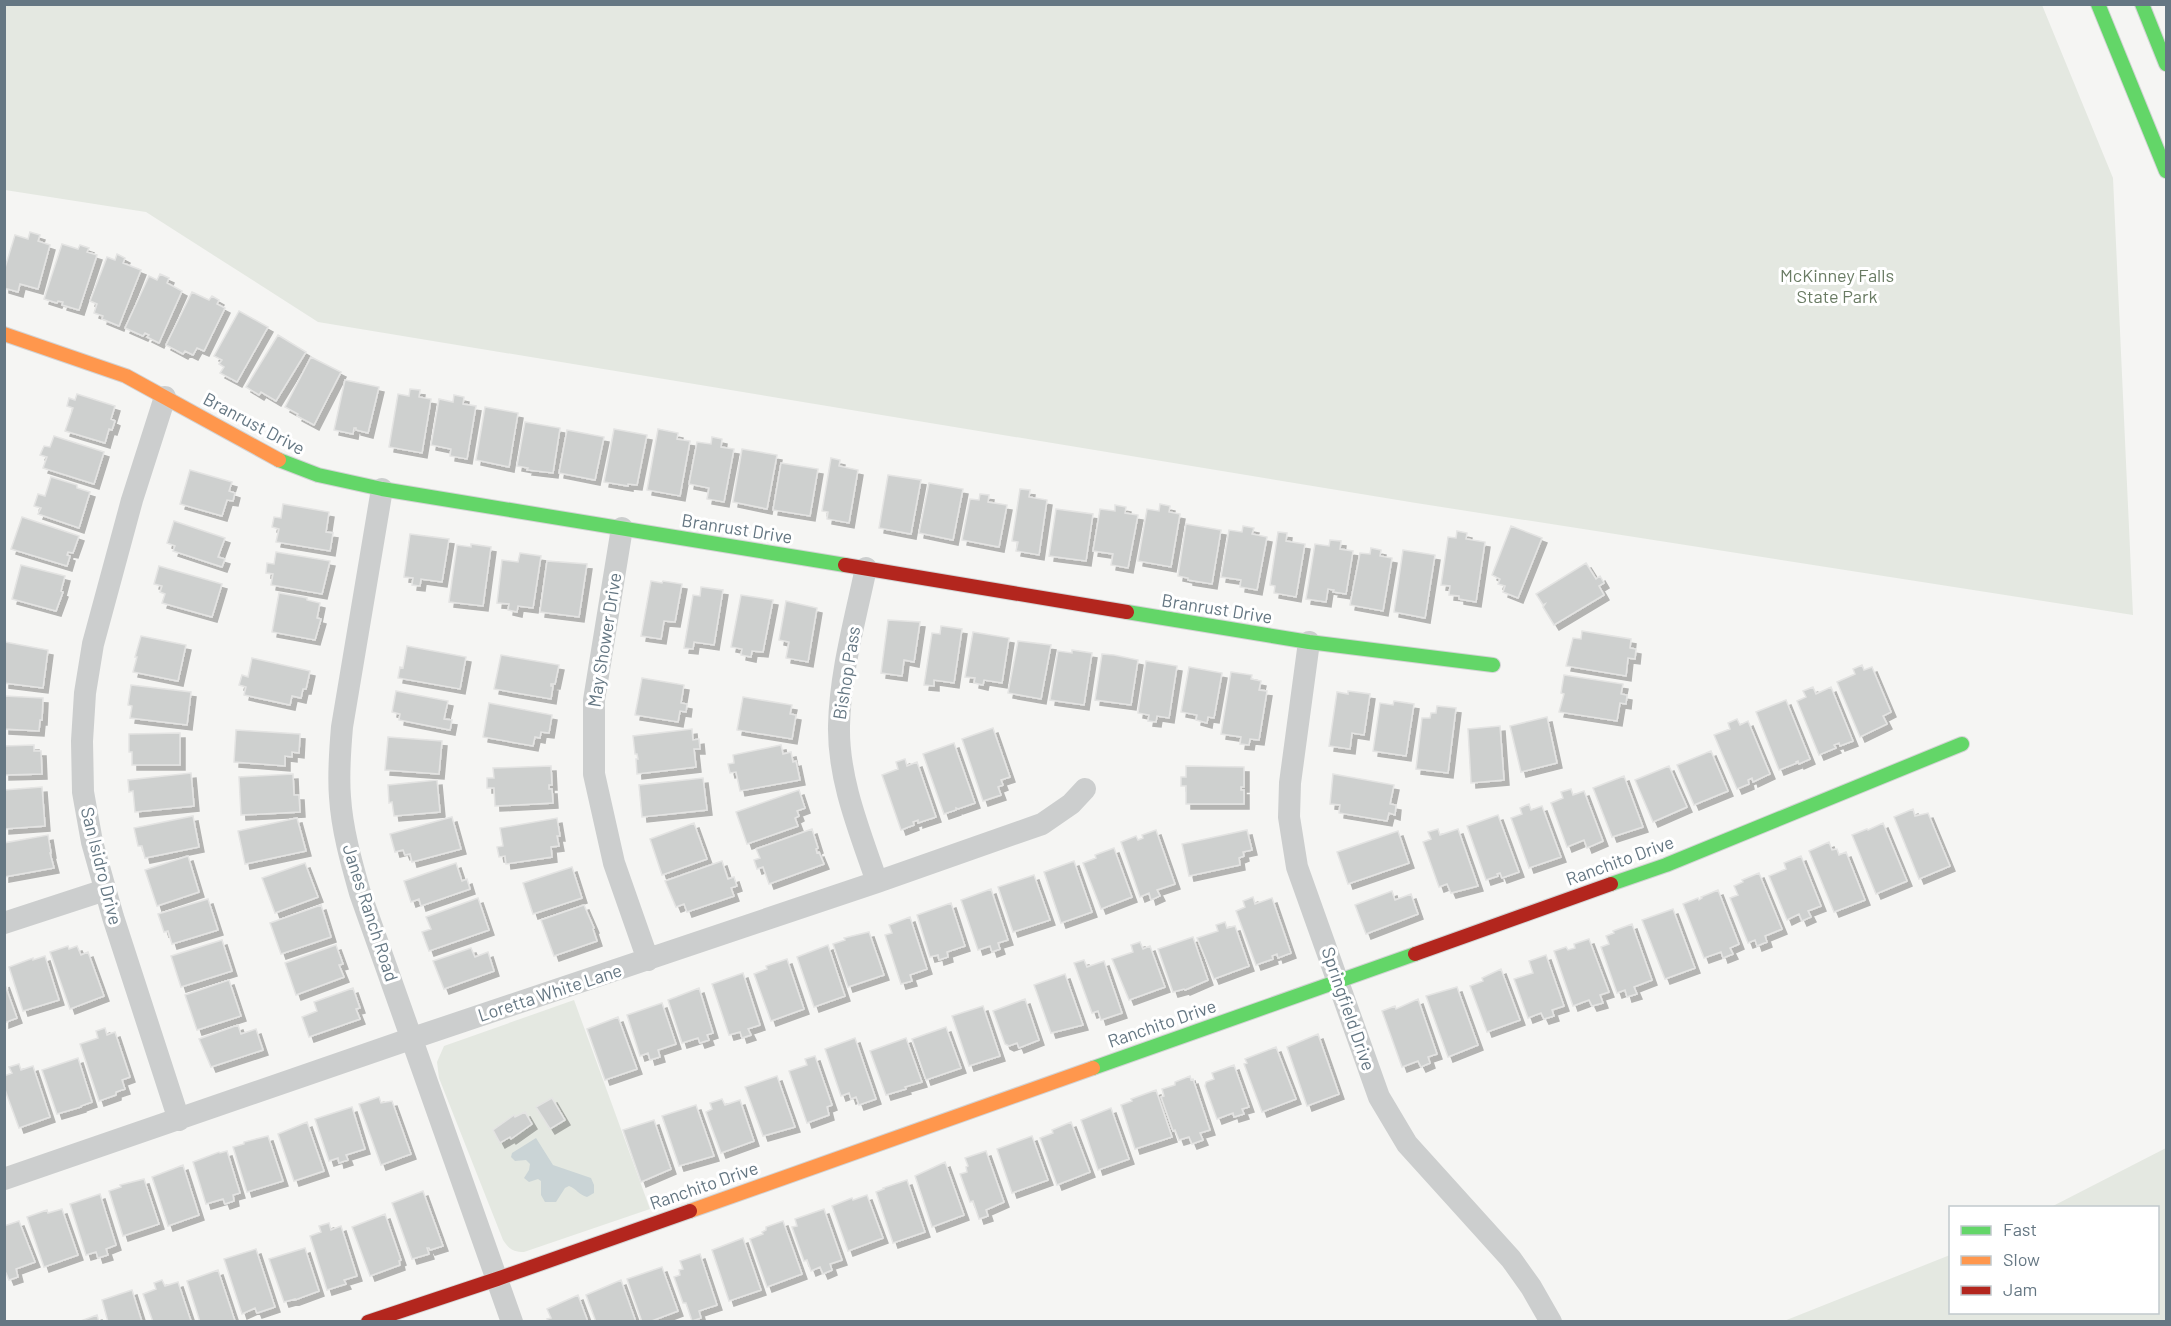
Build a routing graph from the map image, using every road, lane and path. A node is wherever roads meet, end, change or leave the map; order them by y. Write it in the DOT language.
graph roads {
  1 [pos="2098,4"];
  2 [pos="2142,4"];
  3 [pos="2166,64"];
  4 [pos="2166,171"];
  5 [pos="4,334"];
  6 [pos="165,397"];
  7 [pos="382,489"];
  8 [pos="622,528"];
  9 [pos="866,568"];
  10 [pos="1308,642"];
  11 [pos="1493,665"];
  12 [pos="1962,744"];
  13 [pos="1085,789"];
  14 [pos="877,882"];
  15 [pos="105,890"];
  16 [pos="4,923"];
  17 [pos="648,960"];
  18 [pos="1339,981"];
  19 [pos="413,1038"];
  20 [pos="179,1120"];
  21 [pos="4,1179"];
  22 [pos="497,1279"];
  23 [pos="368,1322"];
  24 [pos="512,1322"];
  25 [pos="1551,1322"];
  1 -- 4 [label="street"];
  2 -- 3 [label="street"];
  5 -- 6 [label="street, Branrust Drive"];
  6 -- 7 [label="street, Branrust Drive"];
  6 -- 15 [label="street, San Isidro Drive"];
  7 -- 8 [label="street, Branrust Drive"];
  7 -- 19 [label="street, Janes Ranch Road"];
  8 -- 9 [label="street, Branrust Drive"];
  8 -- 17 [label="street, May Shower Drive"];
  9 -- 10 [label="street, Branrust Drive"];
  9 -- 14 [label="street, Bishop Pass"];
  10 -- 11 [label="street, Branrust Drive"];
  10 -- 18 [label="street, Springfield Drive"];
  12 -- 18 [label="street, Ranchito Drive"];
  13 -- 14 [label="street, Loretta White Lane"];
  14 -- 17 [label="street, Loretta White Lane"];
  15 -- 16 [label="street"];
  15 -- 20 [label="street, San Isidro Drive"];
  17 -- 19 [label="street, Loretta White Lane"];
  18 -- 22 [label="street, Ranchito Drive"];
  18 -- 25 [label="street, Springfield Drive"];
  19 -- 20 [label="street, Loretta White Lane"];
  19 -- 22 [label="street, Janes Ranch Road"];
  20 -- 21 [label="street, Loretta White Lane"];
  22 -- 23 [label="street, Ranchito Drive"];
  22 -- 24 [label="street, Janes Ranch Road"];
}
